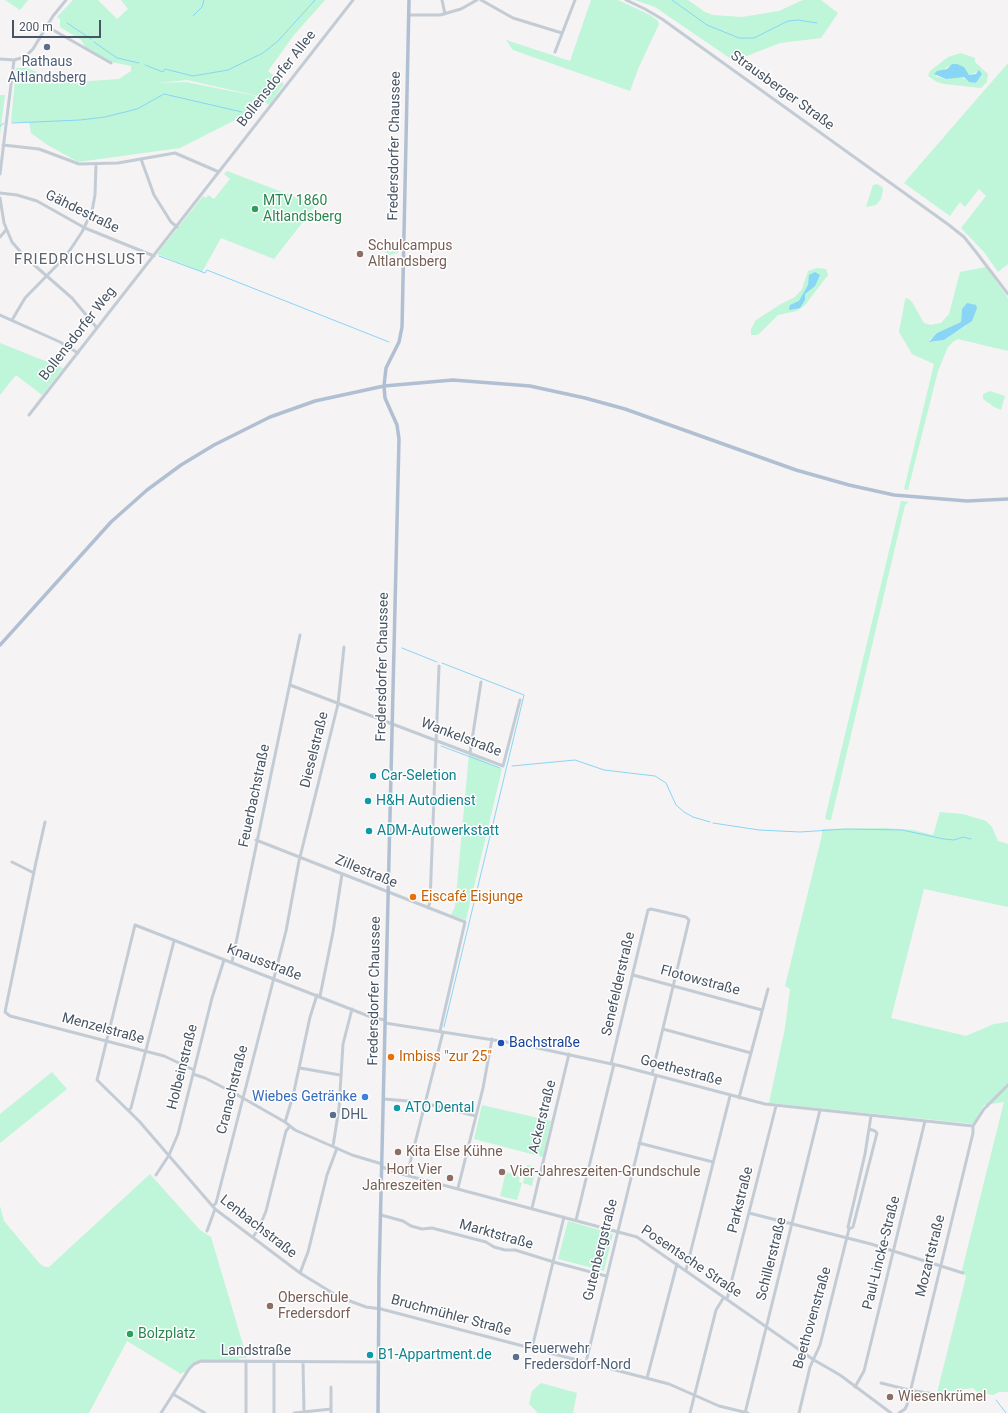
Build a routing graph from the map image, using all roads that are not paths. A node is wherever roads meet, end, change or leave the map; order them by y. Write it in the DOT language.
graph roads {
  1 [pos="66,0"];
  2 [pos="353,0"];
  3 [pos="410,0"];
  4 [pos="442,0"];
  5 [pos="477,0"];
  6 [pos="481,0"];
  7 [pos="570,0"];
  8 [pos="626,0"];
  9 [pos="575,1"];
  10 [pos="445,14"];
  11 [pos="409,15"];
  12 [pos="46,26"];
  13 [pos="562,33"];
  14 [pos="554,52"];
  15 [pos="0,59"];
  16 [pos="14,60"];
  17 [pos="111,63"];
  18 [pos="3,145"];
  19 [pos="0,150"];
  20 [pos="141,159"];
  21 [pos="96,164"];
  22 [pos="219,172"];
  23 [pos="0,174"];
  24 [pos="0,193"];
  25 [pos="0,198"];
  26 [pos="177,227"];
  27 [pos="84,228"];
  28 [pos="6,230"];
  29 [pos="0,237"];
  30 [pos="154,256"];
  31 [pos="46,275"];
  32 [pos="1008,294"];
  33 [pos="0,315"];
  34 [pos="12,320"];
  35 [pos="97,328"];
  36 [pos="78,353"];
  37 [pos="384,386"];
  38 [pos="29,415"];
  39 [pos="1008,499"];
  40 [pos="300,635"];
  41 [pos="0,645"];
  42 [pos="344,647"];
  43 [pos="440,666"];
  44 [pos="481,682"];
  45 [pos="290,685"];
  46 [pos="520,700"];
  47 [pos="338,704"];
  48 [pos="393,724"];
  49 [pos="436,740"];
  50 [pos="470,753"];
  51 [pos="46,822"];
  52 [pos="256,840"];
  53 [pos="300,857"];
  54 [pos="12,862"];
  55 [pos="34,873"];
  56 [pos="342,874"];
  57 [pos="388,893"];
  58 [pos="428,908"];
  59 [pos="174,940"];
  60 [pos="224,960"];
  61 [pos="232,962"];
  62 [pos="633,975"];
  63 [pos="274,978"];
  64 [pos="673,985"];
  65 [pos="768,989"];
  66 [pos="318,996"];
  67 [pos="352,1009"];
  68 [pos="762,1010"];
  69 [pos="385,1022"];
  70 [pos="662,1029"];
  71 [pos="441,1031"];
  72 [pos="492,1039"];
  73 [pos="106,1041"];
  74 [pos="145,1051"];
  75 [pos="750,1053"];
  76 [pos="569,1054"];
  77 [pos="613,1064"];
  78 [pos="300,1068"];
  79 [pos="194,1070"];
  80 [pos="193,1074"];
  81 [pos="652,1074"];
  82 [pos="340,1075"];
  83 [pos="656,1076"];
  84 [pos="1008,1085"];
  85 [pos="730,1096"];
  86 [pos="739,1098"];
  87 [pos="242,1099"];
  88 [pos="384,1099"];
  89 [pos="425,1103"];
  90 [pos="776,1106"];
  91 [pos="129,1110"];
  92 [pos="820,1110"];
  93 [pos="476,1116"];
  94 [pos="871,1116"];
  95 [pos="925,1121"];
  96 [pos="285,1122"];
  97 [pos="290,1126"];
  98 [pos="973,1126"];
  99 [pos="869,1129"];
  100 [pos="639,1143"];
  101 [pos="333,1146"];
  102 [pos="337,1148"];
  103 [pos="169,1155"];
  104 [pos="713,1162"];
  105 [pos="382,1165"];
  106 [pos="156,1175"];
  107 [pos="407,1175"];
  108 [pos="458,1188"];
  109 [pos="214,1208"];
  110 [pos="532,1208"];
  111 [pos="749,1213"];
  112 [pos="381,1215"];
  113 [pos="564,1217"];
  114 [pos="576,1220"];
  115 [pos="792,1223"];
  116 [pos="849,1229"];
  117 [pos="207,1231"];
  118 [pos="618,1231"];
  119 [pos="252,1237"];
  120 [pos="846,1237"];
  121 [pos="893,1251"];
  122 [pos="554,1262"];
  123 [pos="677,1264"];
  124 [pos="940,1266"];
  125 [pos="686,1270"];
  126 [pos="300,1273"];
  127 [pos="963,1273"];
  128 [pos="606,1276"];
  129 [pos="725,1298"];
  130 [pos="378,1309"];
  131 [pos="766,1326"];
  132 [pos="532,1348"];
  133 [pos="814,1360"];
  134 [pos="246,1361"];
  135 [pos="274,1362"];
  136 [pos="303,1362"];
  137 [pos="377,1362"];
  138 [pos="586,1362"];
  139 [pos="646,1378"];
  140 [pos="881,1383"];
  141 [pos="855,1387"];
  142 [pos="331,1388"];
  143 [pos="909,1390"];
  144 [pos="173,1394"];
  145 [pos="934,1394"];
  146 [pos="694,1395"];
  147 [pos="331,1411"];
  148 [pos="304,1412"];
  149 [pos="161,1413"];
  150 [pos="205,1413"];
  151 [pos="246,1413"];
  152 [pos="274,1413"];
  153 [pos="294,1413"];
  154 [pos="378,1413"];
  155 [pos="690,1413"];
  156 [pos="746,1413"];
  157 [pos="799,1413"];
  158 [pos="892,1413"];
  159 [pos="900,1413"];
  1 -- 12 [label="street"];
  2 -- 22 [label="street, Bollensdorfer Allee"];
  3 -- 11 [label="main road, Fredersdorfer Chaussee"];
  4 -- 10 [label="street"];
  5 -- 10 [label="street"];
  6 -- 13 [label="street"];
  7 -- 9 [label="street"];
  8 -- 32 [label="street, Strausberger Straße"];
  9 -- 13 [label="street"];
  10 -- 11 [label="street"];
  11 -- 37 [label="main road, Fredersdorfer Chaussee"];
  12 -- 16 [label="street"];
  12 -- 17 [label="street"];
  13 -- 14 [label="street"];
  15 -- 16 [label="street"];
  16 -- 18 [label="street"];
  18 -- 19 [label="street"];
  18 -- 21 [label="street"];
  18 -- 23 [label="street"];
  20 -- 21 [label="street"];
  20 -- 22 [label="street"];
  20 -- 26 [label="street"];
  21 -- 27 [label="street"];
  22 -- 26 [label="street, Bollensdorfer Weg"];
  24 -- 27 [label="street, Gähdestraße"];
  25 -- 28 [label="street"];
  26 -- 30 [label="street, Bollensdorfer Weg"];
  27 -- 30 [label="street, Gähdestraße"];
  27 -- 31 [label="street"];
  28 -- 29 [label="street"];
  28 -- 31 [label="street"];
  30 -- 35 [label="street, Bollensdorfer Weg"];
  31 -- 34 [label="street"];
  31 -- 35 [label="street"];
  33 -- 34 [label="street"];
  34 -- 36 [label="street"];
  35 -- 36 [label="street, Bollensdorfer Weg"];
  36 -- 38 [label="street, Bollensdorfer Weg"];
  37 -- 39 [label="main road"];
  37 -- 41 [label="main road"];
  37 -- 48 [label="main road, Fredersdorfer Chaussee"];
  40 -- 45 [label="street, Feuerbachstraße"];
  42 -- 47 [label="street, Dieselstraße"];
  43 -- 49 [label="street"];
  44 -- 50 [label="street"];
  45 -- 47 [label="street, Wankelstraße"];
  45 -- 52 [label="street, Feuerbachstraße"];
  46 -- 50 [label="street, Wankelstraße"];
  47 -- 48 [label="street, Wankelstraße"];
  47 -- 53 [label="street, Dieselstraße"];
  48 -- 49 [label="street, Wankelstraße"];
  48 -- 57 [label="main road, Fredersdorfer Chaussee"];
  49 -- 50 [label="street, Wankelstraße"];
  49 -- 58 [label="street"];
  51 -- 55 [label="street"];
  52 -- 53 [label="street, Zillestraße"];
  52 -- 61 [label="street, Feuerbachstraße"];
  53 -- 56 [label="street, Zillestraße"];
  53 -- 63 [label="street, Dieselstraße"];
  54 -- 55 [label="street"];
  55 -- 73 [label="street, Menzelstraße"];
  56 -- 57 [label="street, Zillestraße"];
  56 -- 66 [label="street"];
  57 -- 58 [label="street, Zillestraße"];
  57 -- 69 [label="main road, Fredersdorfer Chaussee"];
  58 -- 71 [label="street, Zillestraße"];
  59 -- 60 [label="street, Knausstraße"];
  59 -- 73 [label="street, Knausstraße"];
  59 -- 74 [label="street"];
  60 -- 61 [label="street, Knausstraße"];
  60 -- 79 [label="street, Holbeinstraße"];
  61 -- 63 [label="street, Knausstraße"];
  62 -- 64 [label="street, Flotowstraße"];
  62 -- 64 [label="street, Senefelderstraße"];
  62 -- 77 [label="street, Senefelderstraße"];
  63 -- 66 [label="street, Knausstraße"];
  63 -- 87 [label="street, Cranachstraße"];
  64 -- 68 [label="street, Flotowstraße"];
  64 -- 70 [label="street"];
  65 -- 68 [label="street"];
  66 -- 67 [label="street, Knausstraße"];
  66 -- 78 [label="street"];
  67 -- 69 [label="street, Knausstraße"];
  67 -- 82 [label="street"];
  68 -- 75 [label="street"];
  69 -- 71 [label="street, Goethestraße"];
  69 -- 88 [label="main road, Fredersdorfer Chaussee"];
  70 -- 75 [label="street"];
  70 -- 81 [label="street"];
  71 -- 72 [label="street, Goethestraße"];
  71 -- 89 [label="street"];
  72 -- 76 [label="street, Goethestraße"];
  72 -- 93 [label="street"];
  73 -- 74 [label="street, Menzelstraße"];
  73 -- 91 [label="street, Lenbachstraße"];
  74 -- 79 [label="street, Menzelstraße"];
  74 -- 91 [label="street"];
  75 -- 86 [label="street"];
  76 -- 77 [label="street, Goethestraße"];
  76 -- 110 [label="street, Ackerstraße"];
  77 -- 81 [label="street, Goethestraße"];
  77 -- 114 [label="street, Senefelderstraße"];
  78 -- 82 [label="street"];
  78 -- 96 [label="street"];
  79 -- 80 [label="street, Holbeinstraße"];
  80 -- 87 [label="street"];
  80 -- 103 [label="street, Holbeinstraße"];
  81 -- 83 [label="street, Goethestraße"];
  82 -- 101 [label="street"];
  83 -- 85 [label="street, Goethestraße"];
  83 -- 100 [label="street, Gutenbergstraße"];
  84 -- 98 [label="street"];
  85 -- 86 [label="street, Goethestraße"];
  85 -- 104 [label="street"];
  86 -- 90 [label="street, Goethestraße"];
  87 -- 96 [label="street"];
  87 -- 109 [label="street, Cranachstraße"];
  88 -- 89 [label="street"];
  88 -- 105 [label="main road, Fredersdorfer Chaussee"];
  89 -- 93 [label="street"];
  89 -- 107 [label="street"];
  90 -- 92 [label="street, Goethestraße"];
  90 -- 111 [label="street, Parkstraße"];
  91 -- 103 [label="street, Lenbachstraße"];
  92 -- 94 [label="street, Goethestraße"];
  92 -- 115 [label="street, Schillerstraße"];
  93 -- 108 [label="street"];
  94 -- 95 [label="street, Goethestraße"];
  94 -- 99 [label="street, Beethovenstraße"];
  95 -- 98 [label="street, Goethestraße"];
  95 -- 121 [label="street, Paul-Lincke-Straße"];
  96 -- 97 [label="street"];
  97 -- 101 [label="street"];
  97 -- 119 [label="street"];
  98 -- 124 [label="street, Mozartstraße"];
  99 -- 116 [label="street, Beethovenstraße"];
  99 -- 116 [label="street, Beethovenstraße"];
  100 -- 104 [label="street"];
  100 -- 118 [label="street, Gutenbergstraße"];
  101 -- 102 [label="street"];
  102 -- 105 [label="street"];
  102 -- 126 [label="street"];
  103 -- 106 [label="street, Holbeinstraße"];
  103 -- 109 [label="street, Lenbachstraße"];
  104 -- 125 [label="street"];
  105 -- 107 [label="street, Posentsche Straße"];
  105 -- 112 [label="main road, Fredersdorfer Chaussee"];
  107 -- 108 [label="street, Posentsche Straße"];
  108 -- 110 [label="street, Posentsche Straße"];
  109 -- 117 [label="street, Cranachstraße"];
  109 -- 119 [label="street, Lenbachstraße"];
  110 -- 113 [label="street, Posentsche Straße"];
  111 -- 115 [label="street"];
  111 -- 129 [label="street, Parkstraße"];
  112 -- 122 [label="street, Marktstraße"];
  112 -- 130 [label="main road, Fredersdorfer Chaussee"];
  113 -- 114 [label="street, Posentsche Straße"];
  113 -- 122 [label="street"];
  114 -- 118 [label="street, Posentsche Straße"];
  115 -- 120 [label="street"];
  115 -- 131 [label="street, Schillerstraße"];
  116 -- 120 [label="street, Beethovenstraße"];
  118 -- 123 [label="street, Posentsche Straße"];
  118 -- 128 [label="street, Gutenbergstraße"];
  119 -- 126 [label="street, Lenbachstraße"];
  120 -- 121 [label="street"];
  120 -- 133 [label="street, Beethovenstraße"];
  121 -- 124 [label="street"];
  121 -- 141 [label="street, Paul-Lincke-Straße"];
  122 -- 128 [label="street, Marktstraße"];
  122 -- 132 [label="street"];
  123 -- 125 [label="street, Posentsche Straße"];
  123 -- 139 [label="street"];
  124 -- 127 [label="street"];
  124 -- 143 [label="street, Mozartstraße"];
  125 -- 129 [label="street, Posentsche Straße"];
  126 -- 130 [label="street, Lenbachstraße"];
  128 -- 138 [label="street, Gutenbergstraße"];
  129 -- 131 [label="street, Posentsche Straße"];
  129 -- 146 [label="street, Parkstraße"];
  130 -- 132 [label="street, Bruchmühler Straße"];
  130 -- 137 [label="main road, Fredersdorfer Chaussee"];
  131 -- 133 [label="street, Posentsche Straße"];
  131 -- 156 [label="street, Schillerstraße"];
  132 -- 138 [label="street, Bruchmühler Straße"];
  133 -- 141 [label="street, Posentsche Straße"];
  133 -- 157 [label="street, Beethovenstraße"];
  134 -- 135 [label="street, Landstraße"];
  134 -- 144 [label="street, Landstraße"];
  134 -- 151 [label="street"];
  135 -- 136 [label="street, Landstraße"];
  135 -- 152 [label="street"];
  136 -- 137 [label="street, Landstraße"];
  136 -- 148 [label="street"];
  137 -- 154 [label="main road, Fredersdorfer Chaussee"];
  138 -- 139 [label="street, Bruchmühler Straße"];
  139 -- 146 [label="street, Bruchmühler Straße"];
  140 -- 143 [label="street"];
  141 -- 158 [label="street, Posentsche Straße"];
  142 -- 147 [label="street"];
  143 -- 145 [label="street"];
  143 -- 159 [label="street"];
  144 -- 149 [label="street, Landstraße"];
  144 -- 150 [label="street"];
  146 -- 155 [label="street, Parkstraße"];
  146 -- 156 [label="street, Bruchmühler Straße"];
  147 -- 148 [label="street"];
  148 -- 153 [label="street"];
}
